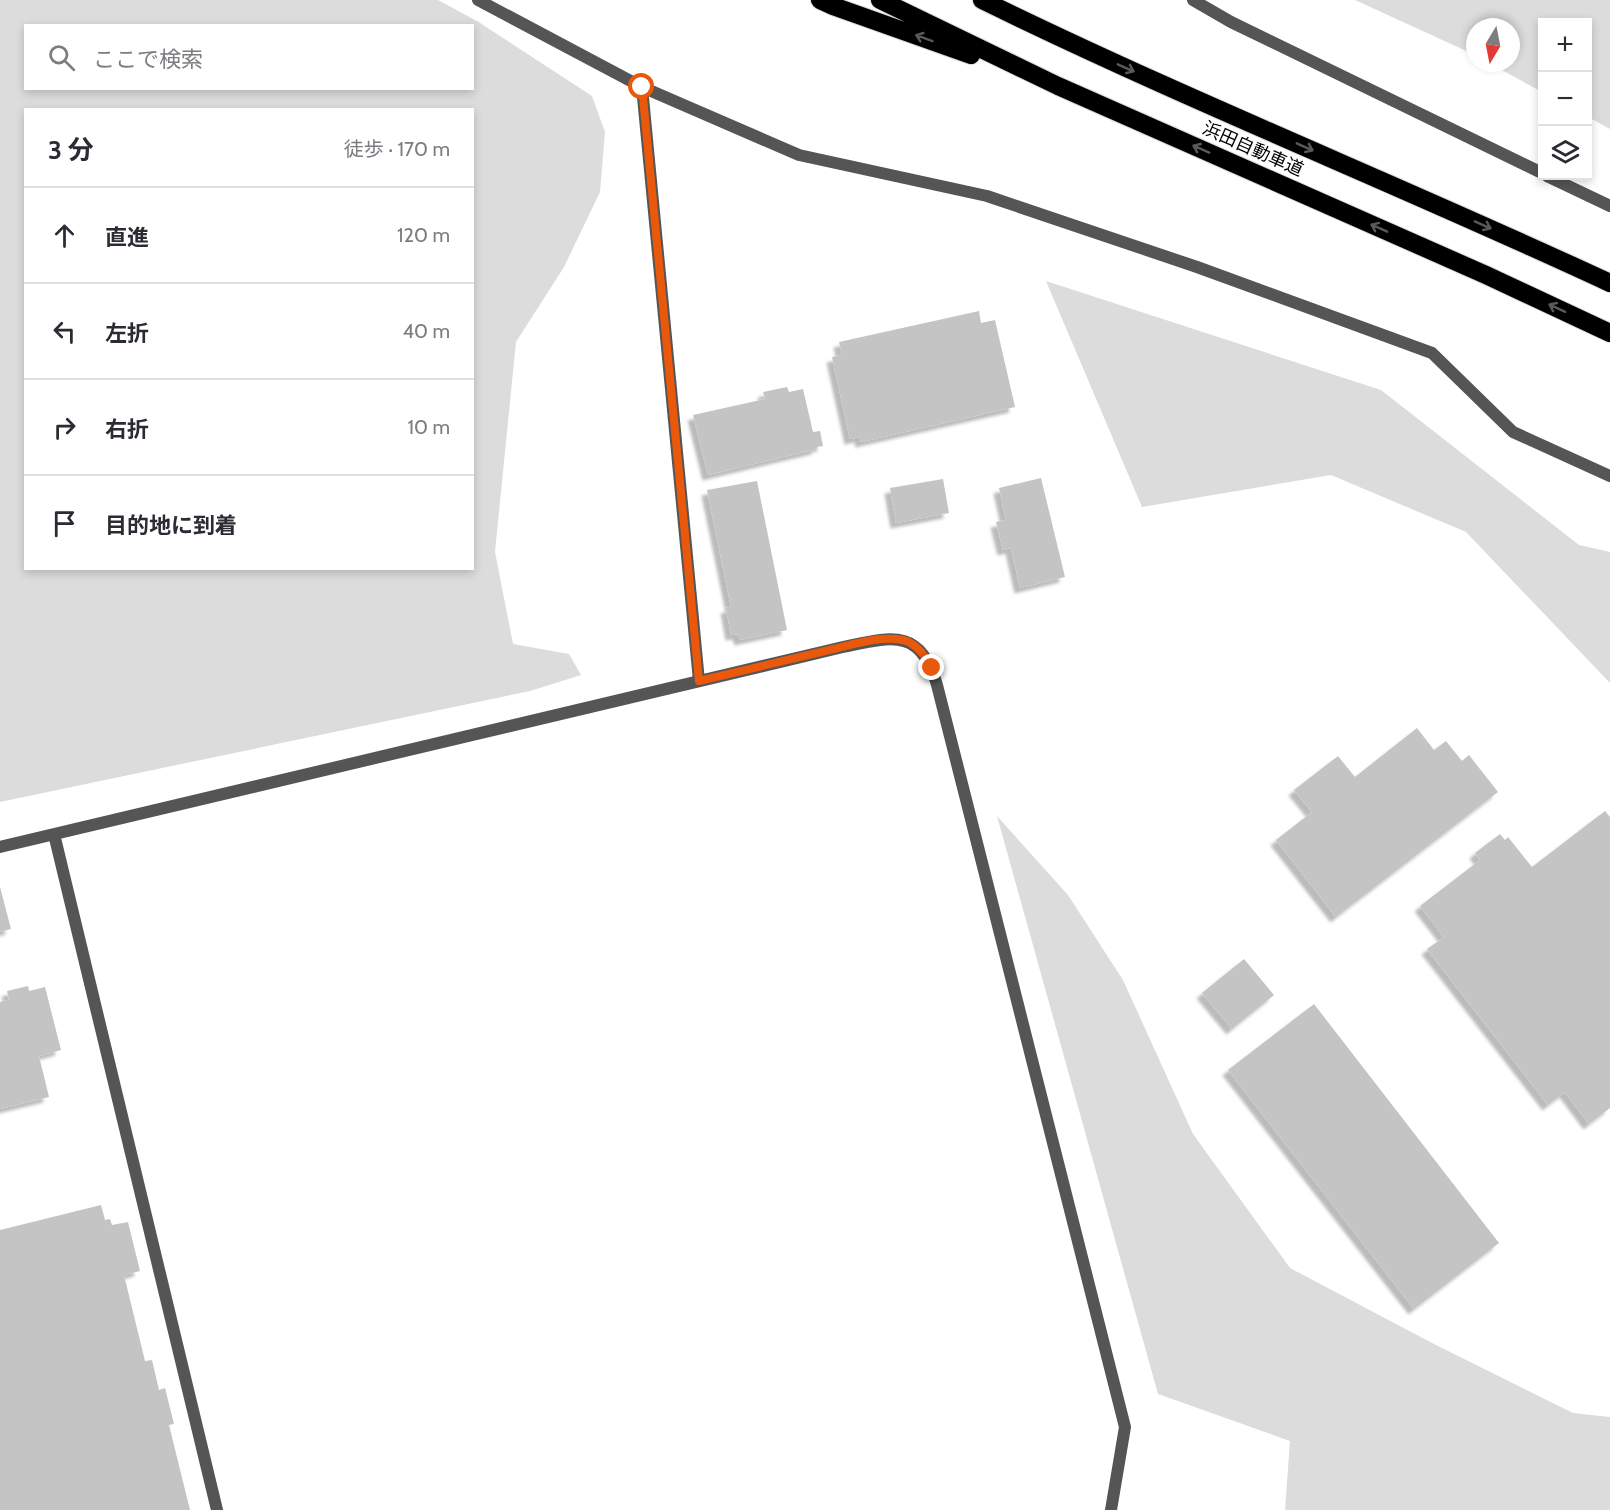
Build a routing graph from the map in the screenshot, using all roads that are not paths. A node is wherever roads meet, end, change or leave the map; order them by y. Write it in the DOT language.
graph roads {
  1 [pos="478,0"];
  2 [pos="820,0"];
  3 [pos="880,0"];
  4 [pos="982,0"];
  5 [pos="1002,0"];
  6 [pos="1193,0"];
  7 [pos="1073,44"];
  8 [pos="1058,86"];
  9 [pos="642,87"];
  10 [pos="1538,171"];
  11 [pos="1555,180"];
  12 [pos="1610,206"];
  13 [pos="1610,283"];
  14 [pos="1610,333"];
  15 [pos="1610,476"];
  16 [pos="699,681"];
  17 [pos="54,834"];
  18 [pos="0,847"];
  19 [pos="218,1510"];
  20 [pos="1111,1510"];
  1 -- 9 [label="street"];
  8 -- 2 [label="highway, one-way"];
  3 -- 8 [label="highway, 浜田自動車道"];
  4 -- 7 [label="highway, 浜田自動車道"];
  5 -- 7 [label="highway"];
  6 -- 10 [label="street"];
  7 -- 13 [label="highway, 浜田自動車道, one-way"];
  14 -- 8 [label="highway, 浜田自動車道, one-way"];
  9 -- 15 [label="street"];
  9 -- 16 [label="street"];
  11 -- 12 [label="street"];
  16 -- 17 [label="street"];
  16 -- 20 [label="street"];
  17 -- 18 [label="street"];
  17 -- 19 [label="street"];
}
